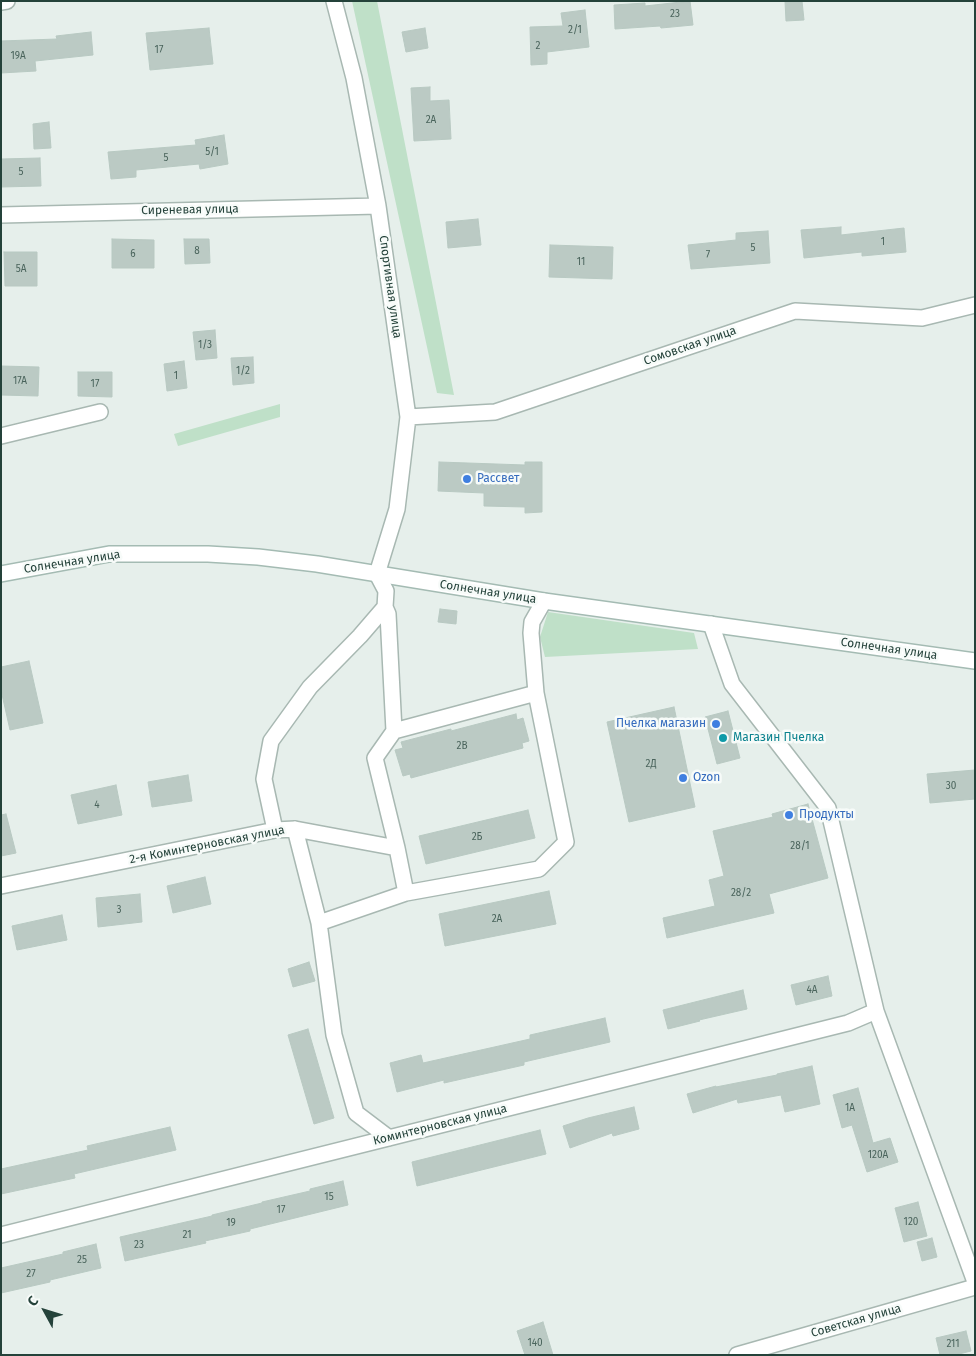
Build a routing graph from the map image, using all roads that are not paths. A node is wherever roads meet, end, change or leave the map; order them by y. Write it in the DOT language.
graph roads {
  1 [pos="7,1"];
  2 [pos="334,1"];
  3 [pos="1,2"];
  4 [pos="378,206"];
  5 [pos="1,215"];
  6 [pos="975,305"];
  7 [pos="100,412"];
  8 [pos="408,417"];
  9 [pos="1,436"];
  10 [pos="1,574"];
  11 [pos="377,574"];
  12 [pos="544,601"];
  13 [pos="385,607"];
  14 [pos="711,624"];
  15 [pos="975,661"];
  16 [pos="536,693"];
  17 [pos="394,731"];
  18 [pos="295,829"];
  19 [pos="275,830"];
  20 [pos="397,848"];
  21 [pos="1,886"];
  22 [pos="406,894"];
  23 [pos="319,922"];
  24 [pos="876,1011"];
  25 [pos="389,1138"];
  26 [pos="1,1235"];
  27 [pos="975,1282"];
  28 [pos="975,1287"];
  29 [pos="737,1355"];
  1 -- 3 [label="street"];
  2 -- 4 [label="street, Спортивная улица"];
  4 -- 5 [label="street, Сиреневая улица"];
  4 -- 8 [label="street, Спортивная улица"];
  6 -- 8 [label="street, Сомовская улица"];
  7 -- 9 [label="street"];
  8 -- 11 [label="street, Спортивная улица"];
  10 -- 11 [label="street, Солнечная улица"];
  11 -- 12 [label="street, Солнечная улица"];
  11 -- 13 [label="street"];
  12 -- 14 [label="street, Солнечная улица"];
  12 -- 16 [label="street"];
  13 -- 17 [label="street"];
  13 -- 19 [label="street"];
  14 -- 15 [label="street, Солнечная улица"];
  14 -- 24 [label="street"];
  16 -- 17 [label="street"];
  16 -- 22 [label="street"];
  17 -- 20 [label="street"];
  18 -- 19 [label="street, 2-я Коминтерновская улица"];
  18 -- 20 [label="street, 2-я Коминтерновская улица"];
  18 -- 23 [label="street"];
  19 -- 21 [label="street, 2-я Коминтерновская улица"];
  20 -- 22 [label="street"];
  22 -- 23 [label="street"];
  23 -- 25 [label="street"];
  24 -- 25 [label="street, Коминтерновская улица"];
  24 -- 27 [label="street"];
  25 -- 26 [label="street, Коминтерновская улица"];
  28 -- 29 [label="street, Советская улица"];
}
